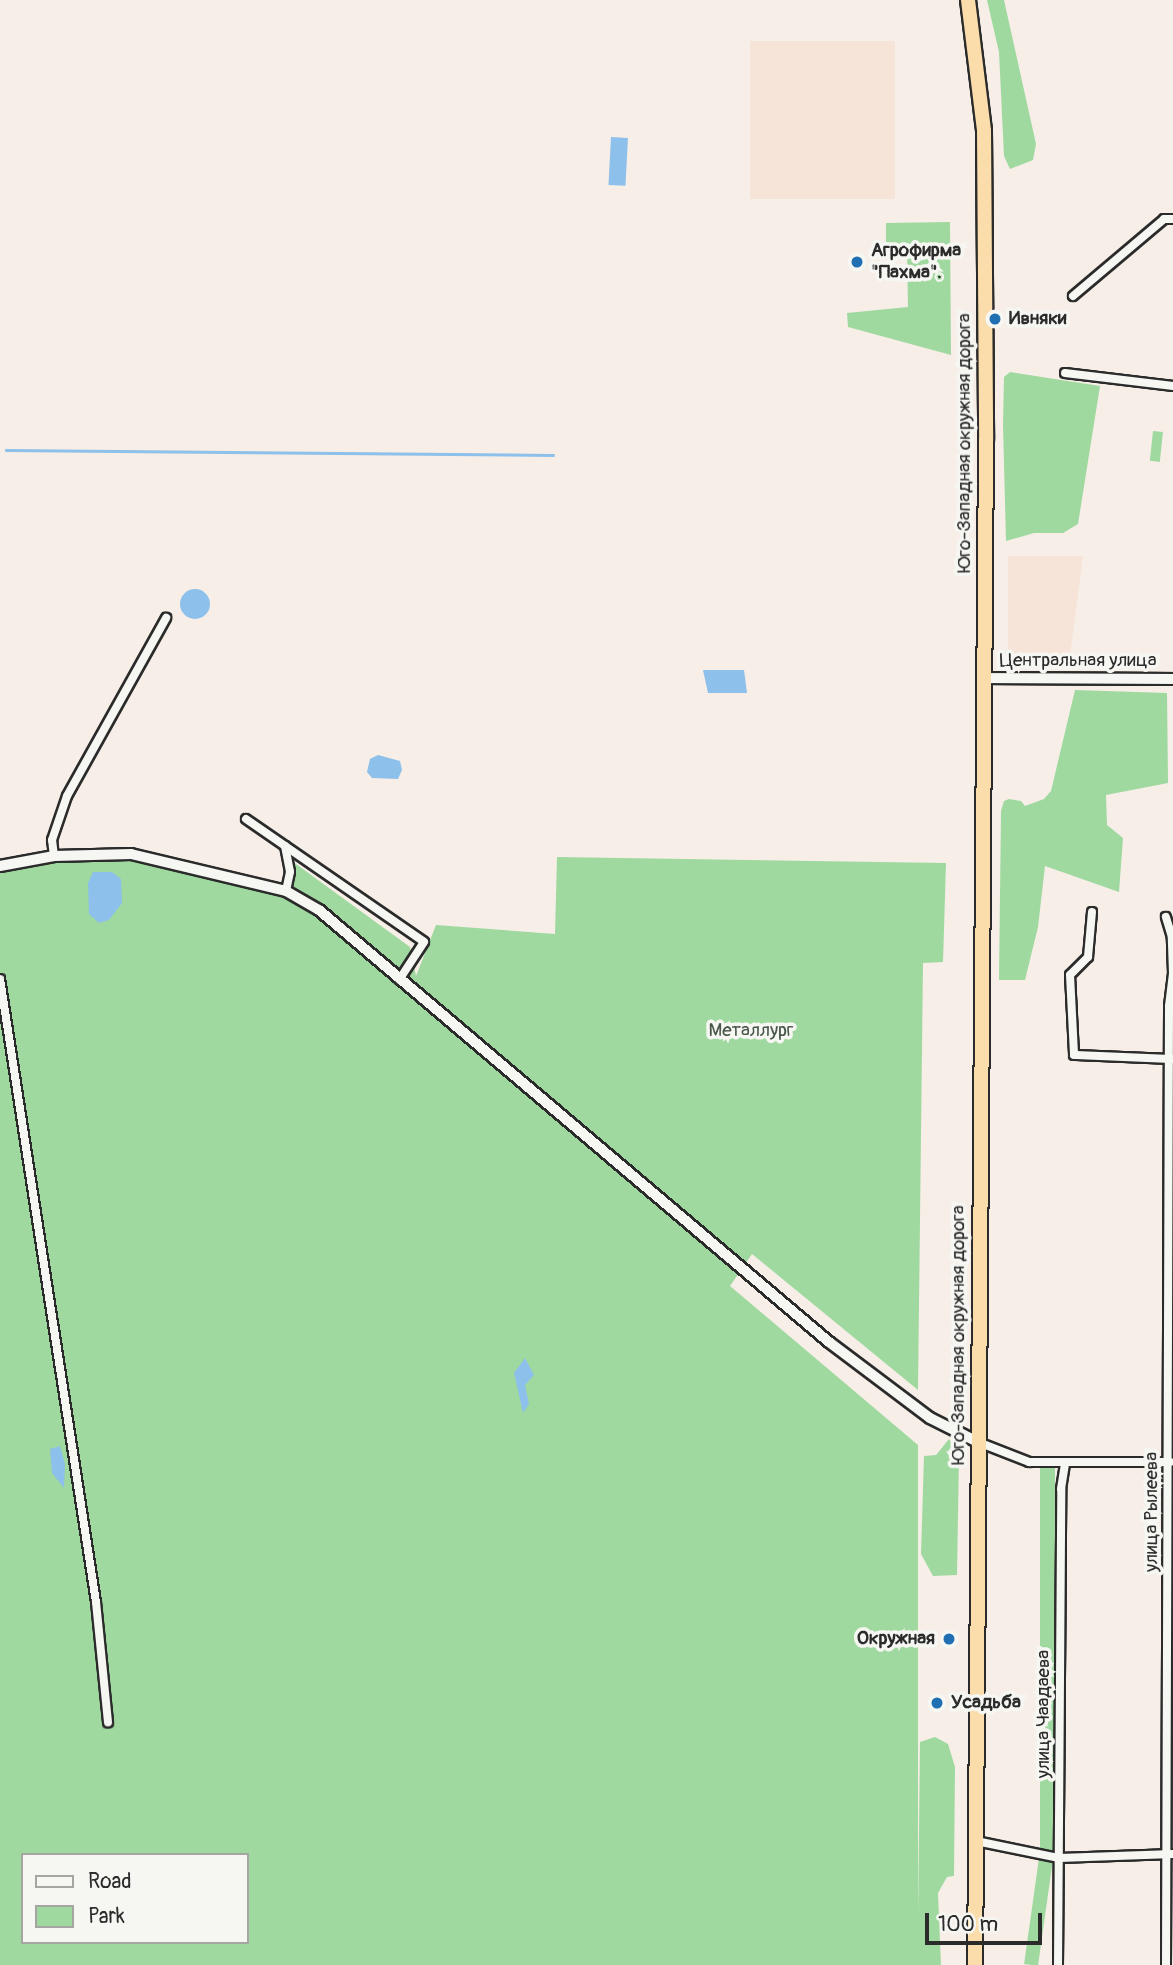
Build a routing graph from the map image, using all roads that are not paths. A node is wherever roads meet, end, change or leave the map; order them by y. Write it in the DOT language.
graph roads {
  1 [pos="968,0"];
  2 [pos="1173,219"];
  3 [pos="1073,296"];
  4 [pos="1065,373"];
  5 [pos="1173,386"];
  6 [pos="166,618"];
  7 [pos="983,678"];
  8 [pos="1173,679"];
  9 [pos="246,819"];
  10 [pos="285,846"];
  11 [pos="54,856"];
  12 [pos="0,866"];
  13 [pos="286,891"];
  14 [pos="1091,912"];
  15 [pos="1166,917"];
  16 [pos="0,979"];
  17 [pos="400,980"];
  18 [pos="1171,1059"];
  19 [pos="978,1442"];
  20 [pos="1170,1462"];
  21 [pos="1065,1463"];
  22 [pos="108,1722"];
  23 [pos="976,1841"];
  24 [pos="1169,1854"];
  25 [pos="1059,1858"];
  26 [pos="975,1965"];
  27 [pos="1058,1965"];
  28 [pos="1166,1965"];
  1 -- 7 [label="highway, Юго-Западная окружная дорога"];
  2 -- 3 [label="street"];
  4 -- 5 [label="street"];
  6 -- 11 [label="street"];
  7 -- 8 [label="street, Центральная улица"];
  7 -- 19 [label="highway, Юго-Западная окружная дорога"];
  9 -- 10 [label="street"];
  10 -- 13 [label="street"];
  10 -- 17 [label="street"];
  11 -- 12 [label="street"];
  11 -- 13 [label="street"];
  13 -- 17 [label="street"];
  14 -- 18 [label="street"];
  15 -- 18 [label="street, улица Рылеева"];
  16 -- 22 [label="street"];
  17 -- 19 [label="street"];
  18 -- 20 [label="street, улица Рылеева"];
  19 -- 21 [label="street"];
  19 -- 23 [label="highway, Юго-Западная окружная дорога"];
  20 -- 21 [label="street"];
  20 -- 24 [label="street, улица Рылеева"];
  21 -- 25 [label="street, улица Чаадаева"];
  23 -- 25 [label="street"];
  23 -- 26 [label="highway, Юго-Западная окружная дорога"];
  24 -- 25 [label="street"];
  24 -- 28 [label="street, улица Рылеева"];
  25 -- 27 [label="street, улица Чаадаева"];
}
